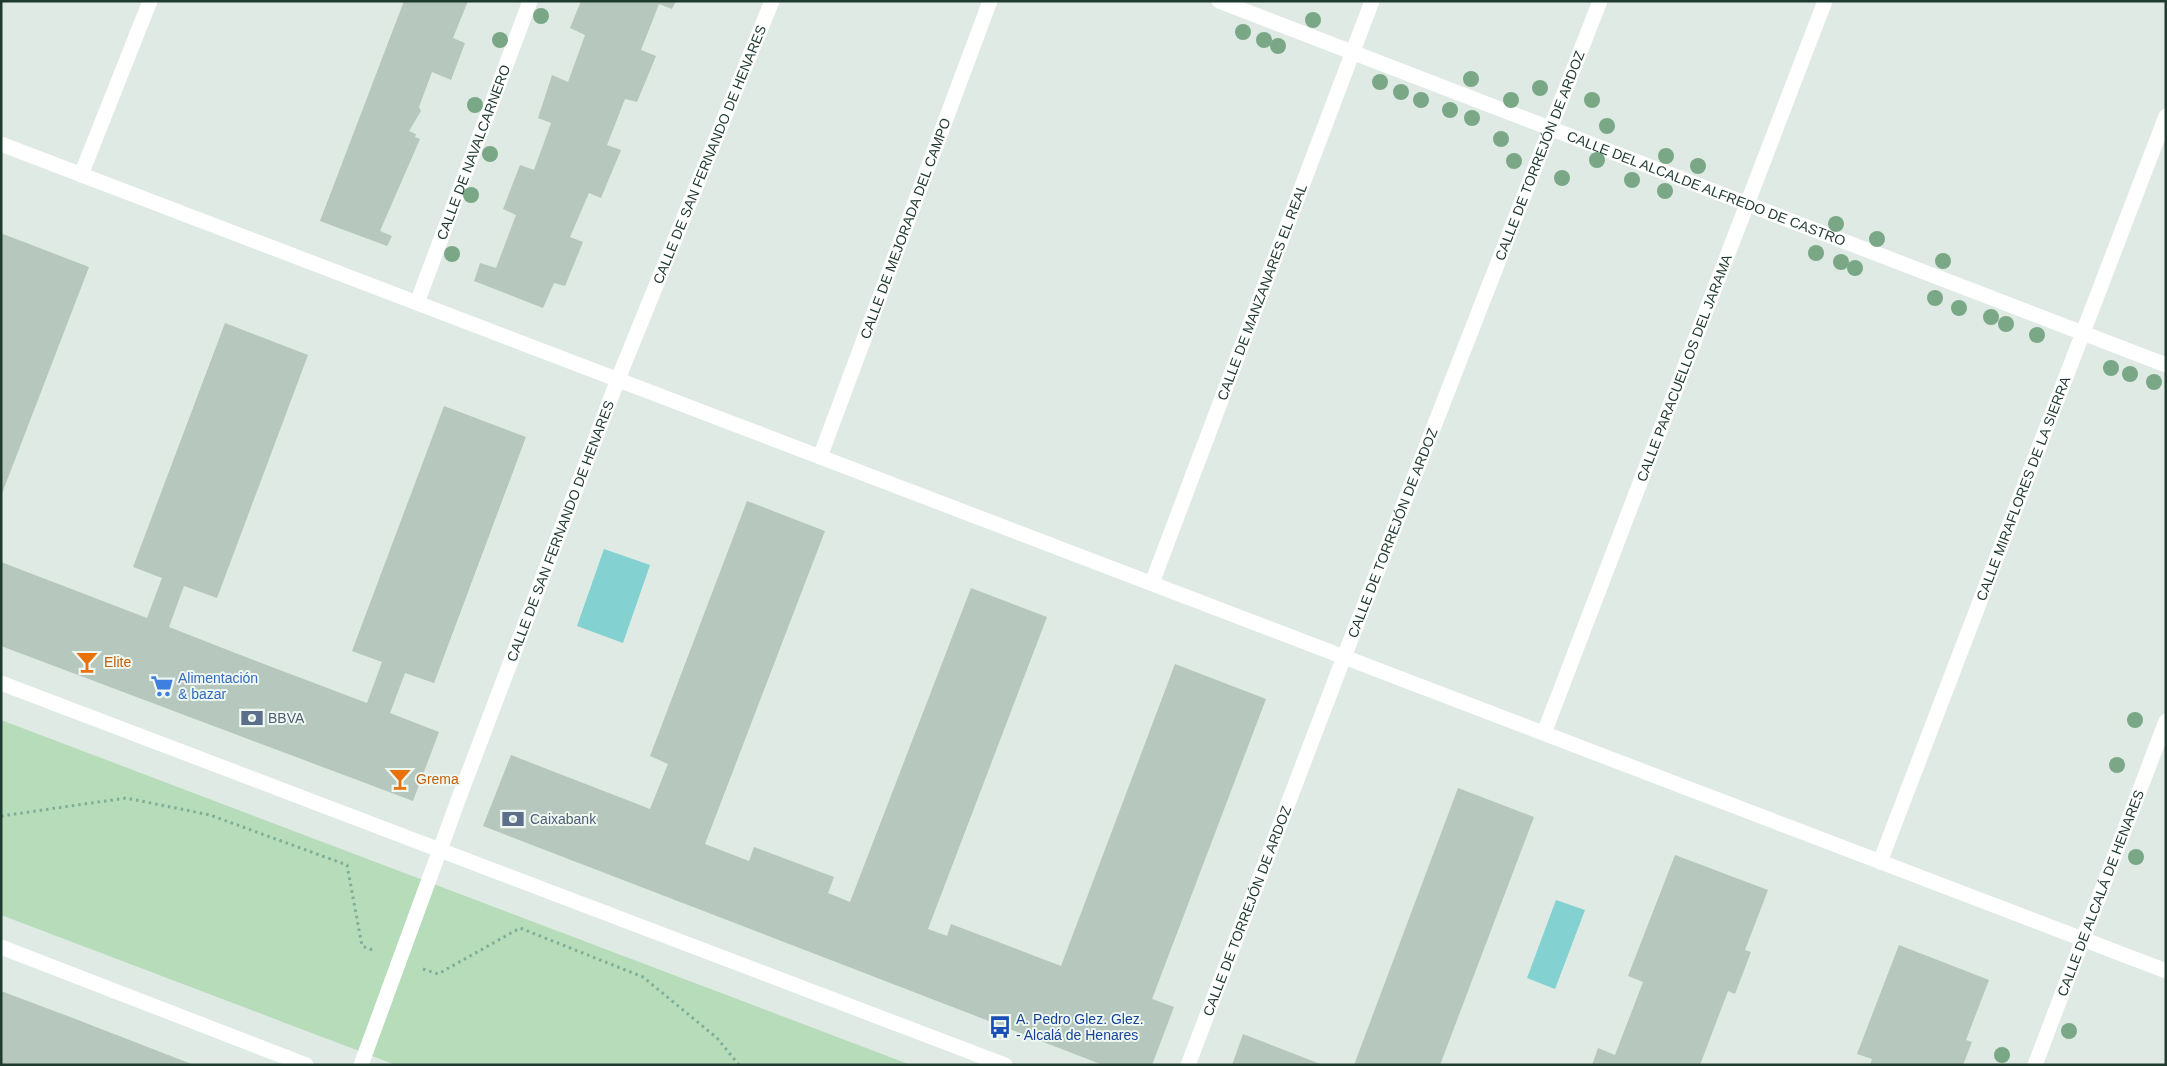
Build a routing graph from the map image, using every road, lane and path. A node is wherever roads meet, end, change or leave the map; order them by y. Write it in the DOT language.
graph roads {
  1 [pos="150,1"];
  2 [pos="530,1"];
  3 [pos="772,1"];
  4 [pos="990,1"];
  5 [pos="1219,1"];
  6 [pos="1372,1"];
  7 [pos="1600,1"];
  8 [pos="1825,1"];
  9 [pos="1353,52"];
  10 [pos="2166,116"];
  11 [pos="1552,128"];
  12 [pos="1,144"];
  13 [pos="82,174"];
  14 [pos="1746,203"];
  15 [pos="417,303"];
  16 [pos="2082,332"];
  17 [pos="2166,364"];
  18 [pos="618,379"];
  19 [pos="820,456"];
  20 [pos="1152,584"];
  21 [pos="1344,657"];
  22 [pos="1,683"];
  23 [pos="2166,721"];
  24 [pos="1544,733"];
  25 [pos="1,816"];
  26 [pos="440,848"];
  27 [pos="1880,862"];
  28 [pos="2082,940"];
  29 [pos="1,947"];
  30 [pos="399,960"];
  31 [pos="2166,971"];
  32 [pos="306,1065"];
  33 [pos="361,1065"];
  34 [pos="739,1065"];
  35 [pos="1006,1065"];
  36 [pos="1188,1065"];
  37 [pos="2034,1065"];
  1 -- 13 [label="street"];
  2 -- 15 [label="street, CALLE DE NAVALCARNERO"];
  3 -- 18 [label="street, CALLE DE SAN FERNANDO DE HENARES"];
  4 -- 19 [label="street, CALLE DE MEJORADA DEL CAMPO"];
  5 -- 9 [label="street, CALLE DEL ALCALDE ALFREDO DE CASTRO"];
  6 -- 9 [label="street, CALLE DE MANZANARES EL REAL"];
  7 -- 11 [label="street, CALLE DE TORREJÓN DE ARDOZ"];
  8 -- 14 [label="street, CALLE PARACUELLOS DEL JARAMA"];
  9 -- 11 [label="street, CALLE DEL ALCALDE ALFREDO DE CASTRO"];
  9 -- 20 [label="street, CALLE DE MANZANARES EL REAL"];
  10 -- 16 [label="street, CALLE MIRAFLORES DE LA SIERRA"];
  11 -- 14 [label="street, CALLE DEL ALCALDE ALFREDO DE CASTRO"];
  11 -- 21 [label="street, CALLE DE TORREJÓN DE ARDOZ"];
  12 -- 13 [label="street"];
  13 -- 15 [label="street"];
  14 -- 16 [label="street, CALLE DEL ALCALDE ALFREDO DE CASTRO"];
  14 -- 24 [label="street, CALLE PARACUELLOS DEL JARAMA"];
  15 -- 18 [label="street"];
  16 -- 17 [label="street, CALLE DEL ALCALDE ALFREDO DE CASTRO"];
  16 -- 27 [label="street, CALLE MIRAFLORES DE LA SIERRA"];
  18 -- 19 [label="street"];
  18 -- 26 [label="street, CALLE DE SAN FERNANDO DE HENARES"];
  19 -- 20 [label="street"];
  20 -- 21 [label="street"];
  21 -- 24 [label="street"];
  21 -- 36 [label="street, CALLE DE TORREJÓN DE ARDOZ"];
  22 -- 26 [label="street"];
  23 -- 28 [label="street, CALLE DE ALCALÁ DE HENARES"];
  24 -- 27 [label="street"];
  25 -- 30 [label="path"];
  26 -- 30 [label="street, CALLE DE SAN FERNANDO DE HENARES"];
  26 -- 35 [label="street"];
  27 -- 28 [label="street"];
  28 -- 31 [label="street"];
  28 -- 37 [label="street, CALLE DE ALCALÁ DE HENARES"];
  29 -- 32 [label="street"];
  30 -- 33 [label="street, CALLE DE SAN FERNANDO DE HENARES"];
  30 -- 34 [label="path"];
}
